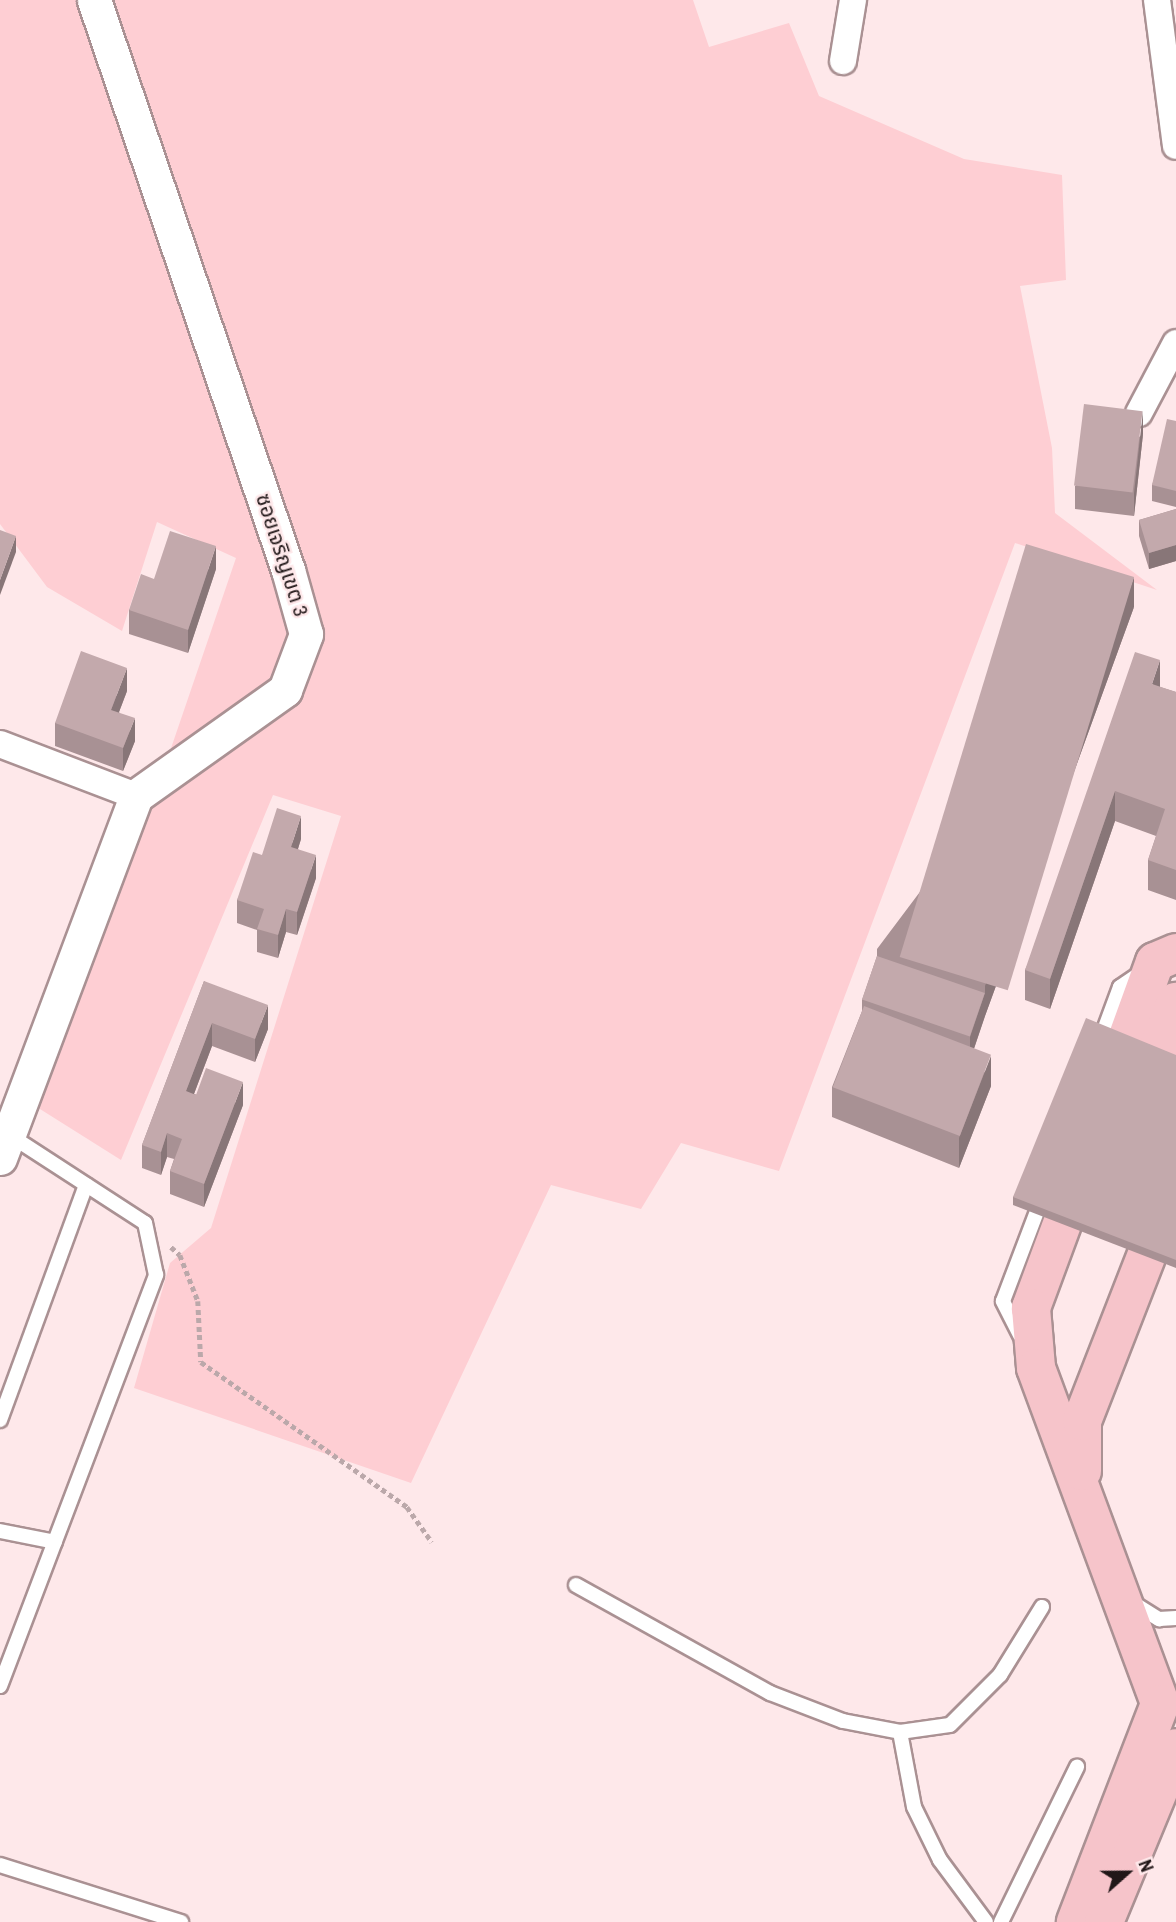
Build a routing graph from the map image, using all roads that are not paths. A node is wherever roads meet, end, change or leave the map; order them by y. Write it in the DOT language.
graph roads {
  1 [pos="94,0"];
  2 [pos="853,0"];
  3 [pos="1157,0"];
  4 [pos="843,61"];
  5 [pos="1176,146"];
  6 [pos="1176,343"];
  7 [pos="1139,413"];
  8 [pos="0,744"];
  9 [pos="136,796"];
  10 [pos="1165,958"];
  11 [pos="1176,1002"];
  12 [pos="5,1147"];
  13 [pos="86,1185"];
  14 [pos="1062,1224"];
  15 [pos="1036,1368"];
  16 [pos="0,1420"];
  17 [pos="1081,1491"];
  18 [pos="0,1531"];
  19 [pos="55,1542"];
  20 [pos="576,1585"];
  21 [pos="1119,1594"];
  22 [pos="1042,1607"];
  23 [pos="1176,1618"];
  24 [pos="0,1686"];
  25 [pos="900,1732"];
  26 [pos="1176,1748"];
  27 [pos="1077,1767"];
  28 [pos="0,1865"];
  29 [pos="181,1922"];
  30 [pos="986,1922"];
  31 [pos="1001,1922"];
  32 [pos="1076,1922"];
  33 [pos="1104,1922"];
  1 -- 9 [label="street, ซอยเจริญเขต 3"];
  2 -- 4 [label="street"];
  3 -- 5 [label="street"];
  6 -- 7 [label="street"];
  8 -- 9 [label="street"];
  9 -- 12 [label="street"];
  10 -- 11 [label="highway"];
  12 -- 13 [label="lane"];
  13 -- 16 [label="lane"];
  13 -- 19 [label="lane"];
  14 -- 15 [label="highway"];
  14 -- 15 [label="lane"];
  15 -- 17 [label="highway"];
  17 -- 17 [label="highway"];
  17 -- 21 [label="highway"];
  18 -- 19 [label="lane"];
  19 -- 24 [label="lane"];
  20 -- 25 [label="lane"];
  21 -- 23 [label="lane"];
  21 -- 32 [label="highway"];
  22 -- 25 [label="lane"];
  25 -- 30 [label="lane"];
  26 -- 33 [label="highway"];
  27 -- 31 [label="lane"];
  28 -- 29 [label="lane"];
}
